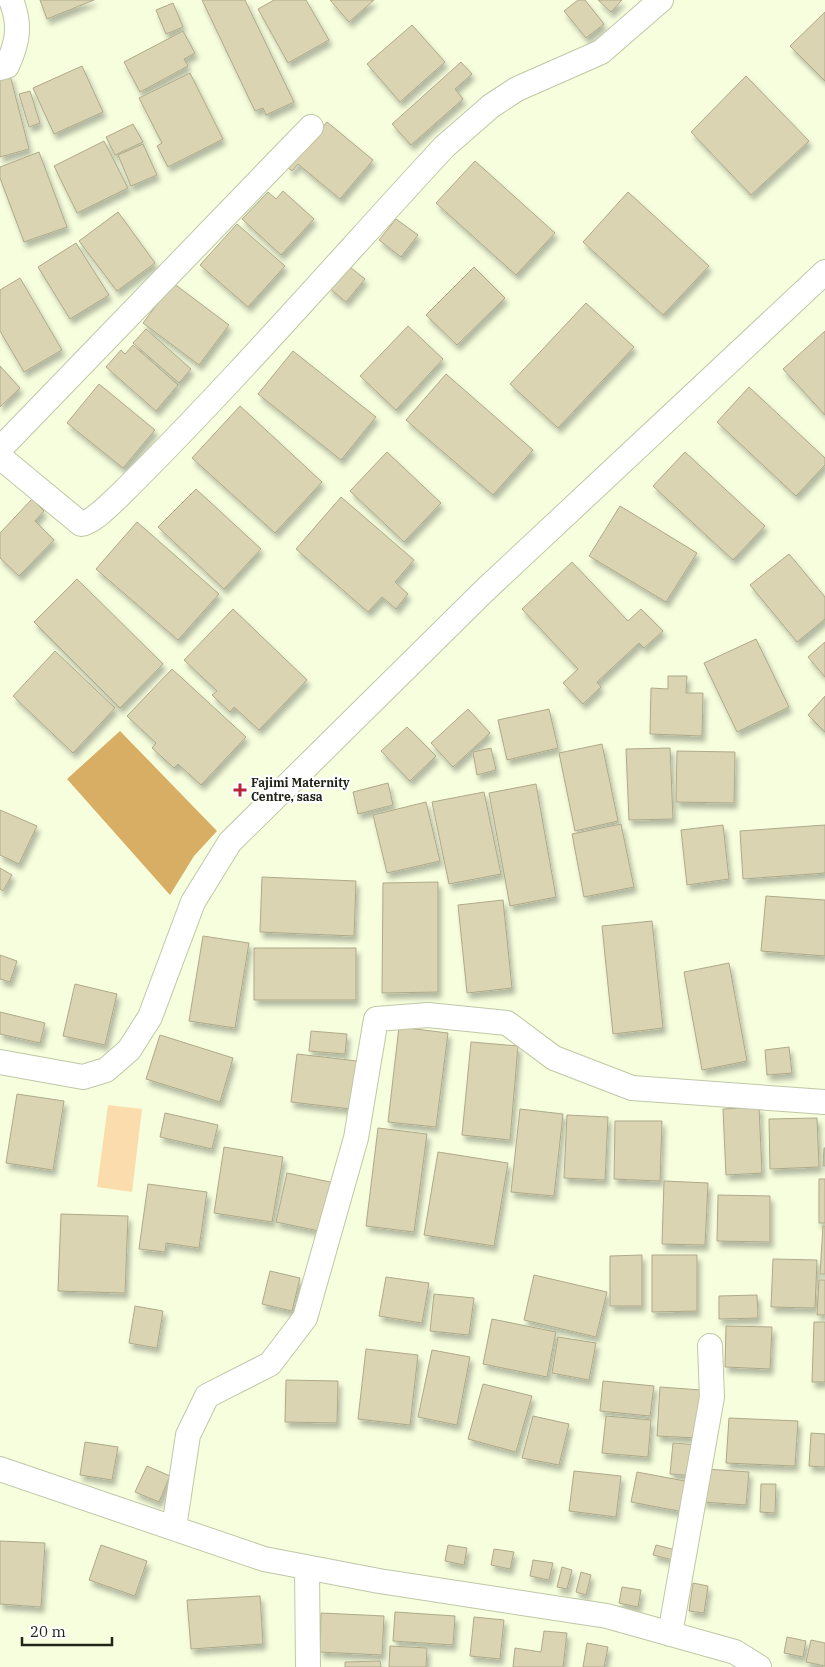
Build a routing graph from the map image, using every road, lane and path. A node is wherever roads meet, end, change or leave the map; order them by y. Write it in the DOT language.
graph roads {
  1 [pos="11,0"];
  2 [pos="661,0"];
  3 [pos="0,68"];
  4 [pos="311,127"];
  5 [pos="825,272"];
  6 [pos="0,449"];
  7 [pos="0,457"];
  8 [pos="0,1062"];
  9 [pos="825,1102"];
  10 [pos="710,1346"];
  11 [pos="0,1469"];
  12 [pos="174,1528"];
  13 [pos="307,1568"];
  14 [pos="670,1634"];
  15 [pos="308,1667"];
  16 [pos="759,1667"];
  1 -- 3 [label="street"];
  2 -- 7 [label="street"];
  4 -- 6 [label="street"];
  5 -- 8 [label="street"];
  9 -- 12 [label="street"];
  10 -- 14 [label="street"];
  11 -- 12 [label="street"];
  12 -- 13 [label="street"];
  13 -- 14 [label="street"];
  13 -- 15 [label="street"];
  14 -- 16 [label="street"];
}
